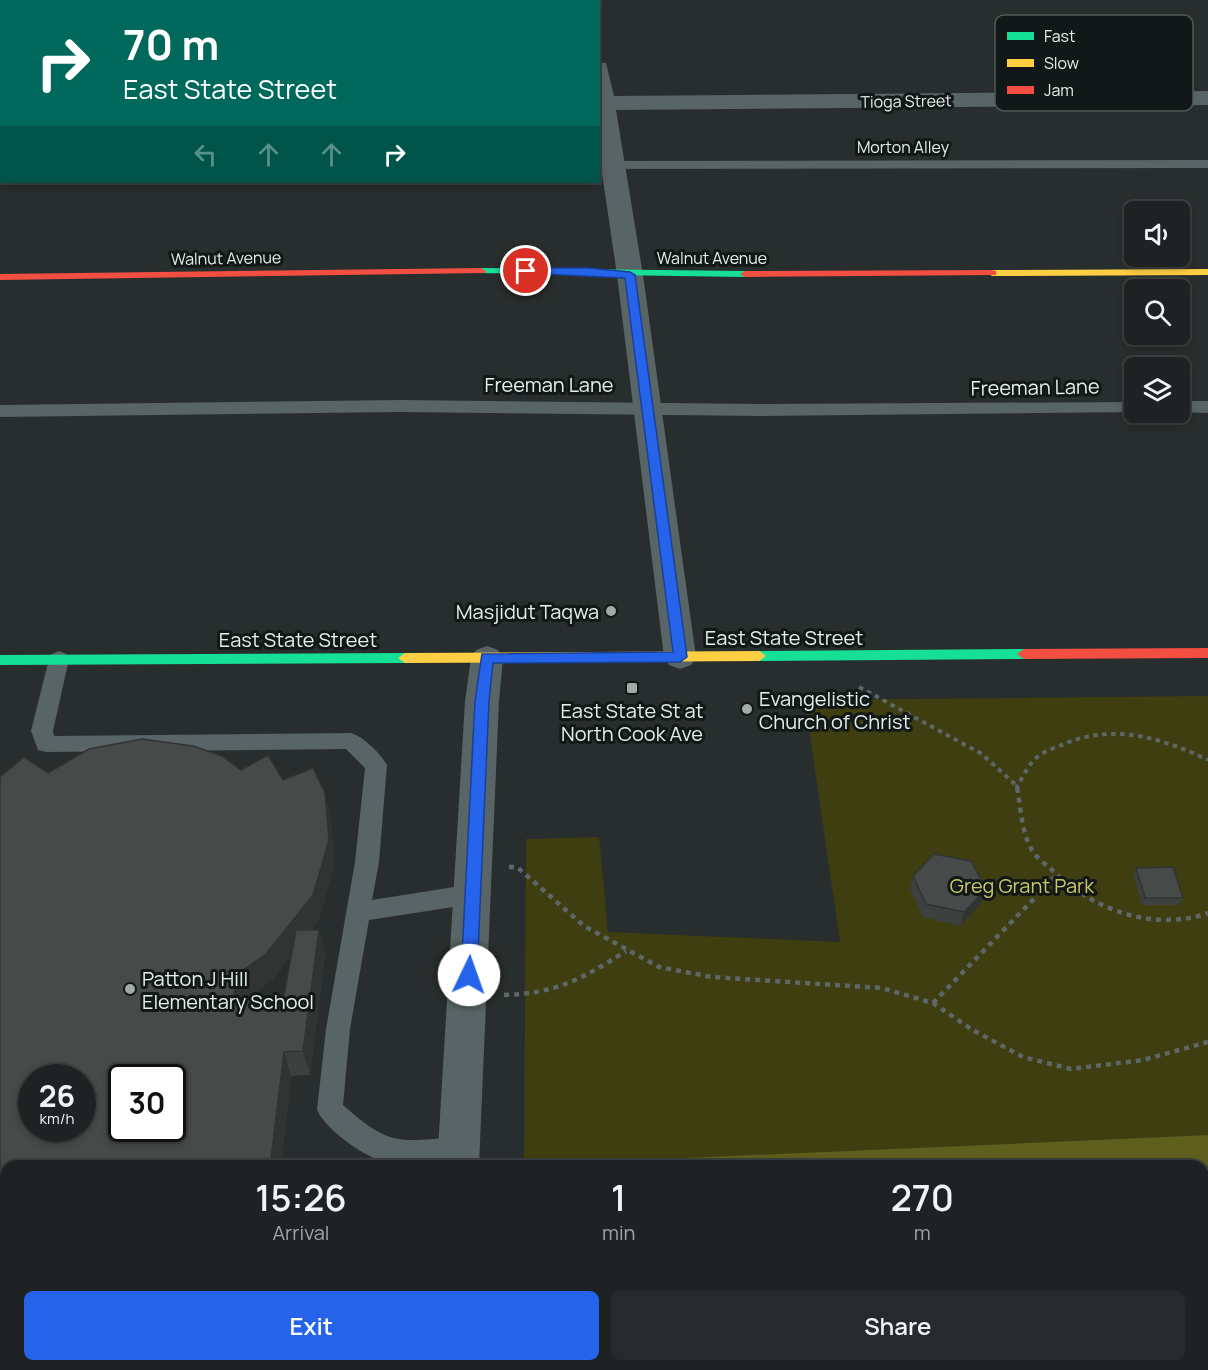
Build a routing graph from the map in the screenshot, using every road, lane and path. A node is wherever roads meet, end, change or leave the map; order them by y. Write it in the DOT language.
graph roads {
  1 [pos="600,76"];
  2 [pos="1193,98"];
  3 [pos="1208,98"];
  4 [pos="995,100"];
  5 [pos="604,103"];
  6 [pos="1208,164"];
  7 [pos="606,165"];
  8 [pos="1208,272"];
  9 [pos="630,275"];
  10 [pos="0,277"];
  11 [pos="646,407"];
  12 [pos="1190,407"];
  13 [pos="1208,407"];
  14 [pos="1124,408"];
  15 [pos="0,411"];
  16 [pos="1208,653"];
  17 [pos="840,656"];
  18 [pos="680,657"];
  19 [pos="487,658"];
  20 [pos="59,659"];
  21 [pos="0,660"];
  22 [pos="1208,760"];
  23 [pos="1017,786"];
  24 [pos="1056,876"];
  25 [pos="474,880"];
  26 [pos="357,912"];
  27 [pos="1208,913"];
  28 [pos="626,951"];
  29 [pos="468,994"];
  30 [pos="933,1003"];
  31 [pos="1208,1042"];
  32 [pos="458,1157"];
  1 -- 5 [label="street"];
  2 -- 3 [label="street, Tioga Street"];
  4 -- 5 [label="street, Tioga Street"];
  5 -- 7 [label="street"];
  6 -- 7 [label="lane, Morton Alley"];
  7 -- 9 [label="street"];
  8 -- 9 [label="street, Walnut Avenue"];
  9 -- 10 [label="street, Walnut Avenue"];
  9 -- 11 [label="street"];
  11 -- 14 [label="lane, Freeman Lane"];
  11 -- 15 [label="lane, Freeman Lane"];
  11 -- 18 [label="street"];
  12 -- 13 [label="lane"];
  16 -- 17 [label="street, East State Street"];
  17 -- 18 [label="street, East State Street"];
  17 -- 23 [label="path"];
  18 -- 19 [label="street, East State Street"];
  19 -- 20 [label="street, East State Street"];
  19 -- 25 [label="street"];
  20 -- 21 [label="street, East State Street"];
  20 -- 26 [label="lane"];
  22 -- 23 [label="path"];
  23 -- 24 [label="path"];
  24 -- 27 [label="path"];
  24 -- 30 [label="path"];
  25 -- 26 [label="lane"];
  25 -- 28 [label="path"];
  25 -- 29 [label="street"];
  26 -- 32 [label="lane"];
  28 -- 29 [label="path"];
  28 -- 30 [label="path"];
  29 -- 32 [label="street"];
  30 -- 31 [label="path"];
}
